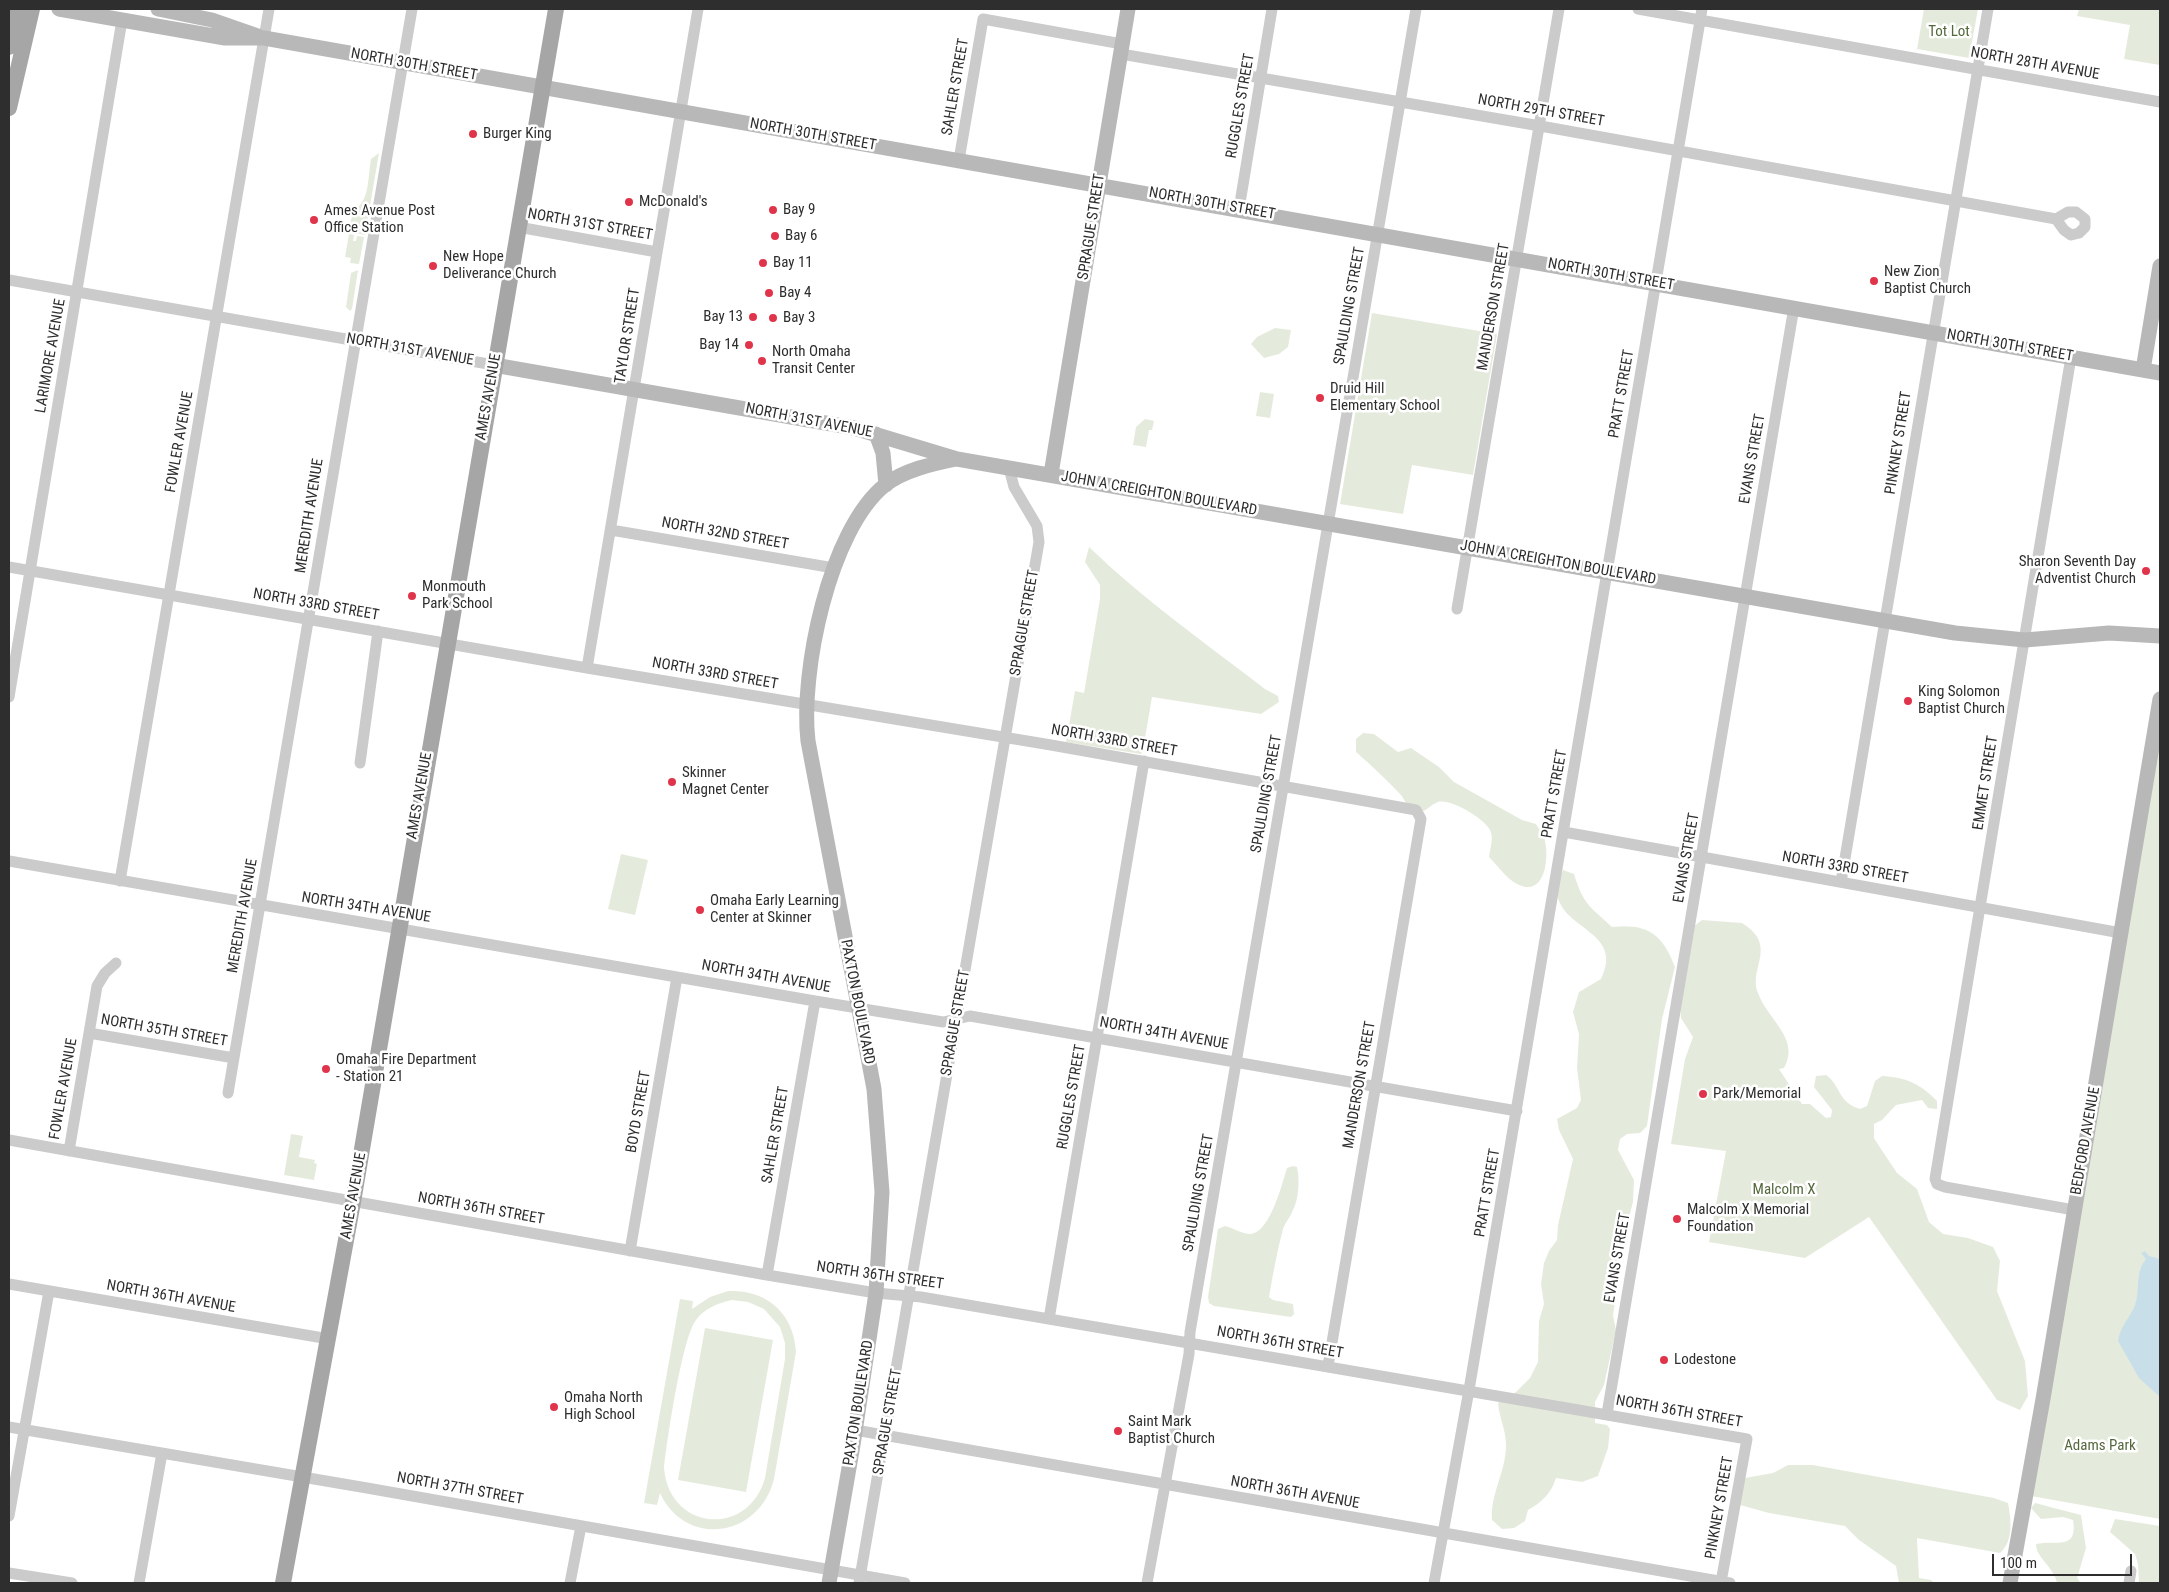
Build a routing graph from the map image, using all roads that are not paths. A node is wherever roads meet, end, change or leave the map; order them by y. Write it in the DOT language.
graph roads {
  1 [pos="16,9"];
  2 [pos="32,9"];
  3 [pos="59,9"];
  4 [pos="158,9"];
  5 [pos="269,9"];
  6 [pos="412,9"];
  7 [pos="556,9"];
  8 [pos="698,9"];
  9 [pos="1128,9"];
  10 [pos="1272,9"];
  11 [pos="1416,9"];
  12 [pos="1559,9"];
  13 [pos="1638,9"];
  14 [pos="1988,9"];
  15 [pos="1702,14"];
  16 [pos="983,19"];
  17 [pos="122,20"];
  18 [pos="264,38"];
  19 [pos="9,47"];
  20 [pos="1121,49"];
  21 [pos="402,64"];
  22 [pos="1977,69"];
  23 [pos="1261,78"];
  24 [pos="542,87"];
  25 [pos="1400,102"];
  26 [pos="2160,102"];
  27 [pos="9,108"];
  28 [pos="680,112"];
  29 [pos="1539,126"];
  30 [pos="1678,151"];
  31 [pos="960,160"];
  32 [pos="1099,185"];
  33 [pos="1956,200"];
  34 [pos="1239,209"];
  35 [pos="2056,219"];
  36 [pos="518,227"];
  37 [pos="1378,234"];
  38 [pos="657,252"];
  39 [pos="1517,258"];
  40 [pos="2160,266"];
  41 [pos="9,280"];
  42 [pos="1656,282"];
  43 [pos="77,292"];
  44 [pos="1794,307"];
  45 [pos="216,317"];
  46 [pos="1933,332"];
  47 [pos="355,341"];
  48 [pos="2071,357"];
  49 [pos="494,365"];
  50 [pos="2143,370"];
  51 [pos="2160,373"];
  52 [pos="634,390"];
  53 [pos="876,434"];
  54 [pos="957,459"];
  55 [pos="1009,468"];
  56 [pos="1051,474"];
  57 [pos="886,485"];
  58 [pos="1328,523"];
  59 [pos="611,530"];
  60 [pos="1468,548"];
  61 [pos="9,567"];
  62 [pos="834,568"];
  63 [pos="30,570"];
  64 [pos="1607,572"];
  65 [pos="169,595"];
  66 [pos="1746,596"];
  67 [pos="1457,609"];
  68 [pos="308,619"];
  69 [pos="1884,620"];
  70 [pos="378,631"];
  71 [pos="2160,636"];
  72 [pos="2025,640"];
  73 [pos="446,643"];
  74 [pos="587,668"];
  75 [pos="9,697"];
  76 [pos="2160,698"];
  77 [pos="806,705"];
  78 [pos="1005,738"];
  79 [pos="1144,761"];
  80 [pos="360,763"];
  81 [pos="1283,786"];
  82 [pos="1416,810"];
  83 [pos="1564,832"];
  84 [pos="1702,858"];
  85 [pos="9,861"];
  86 [pos="120,881"];
  87 [pos="1841,882"];
  88 [pos="260,906"];
  89 [pos="1980,907"];
  90 [pos="398,928"];
  91 [pos="2121,932"];
  92 [pos="116,964"];
  93 [pos="677,977"];
  94 [pos="814,1001"];
  95 [pos="858,1008"];
  96 [pos="957,1019"];
  97 [pos="89,1033"];
  98 [pos="1097,1038"];
  99 [pos="234,1058"];
  100 [pos="1236,1062"];
  101 [pos="1376,1087"];
  102 [pos="228,1093"];
  103 [pos="1517,1112"];
  104 [pos="9,1140"];
  105 [pos="69,1150"];
  106 [pos="353,1202"];
  107 [pos="2074,1210"];
  108 [pos="630,1251"];
  109 [pos="768,1275"];
  110 [pos="9,1284"];
  111 [pos="49,1291"];
  112 [pos="876,1293"];
  113 [pos="910,1296"];
  114 [pos="1049,1319"];
  115 [pos="329,1339"];
  116 [pos="1190,1343"];
  117 [pos="1328,1366"];
  118 [pos="1469,1390"];
  119 [pos="1607,1414"];
  120 [pos="9,1427"];
  121 [pos="24,1430"];
  122 [pos="855,1430"];
  123 [pos="886,1436"];
  124 [pos="1748,1439"];
  125 [pos="162,1453"];
  126 [pos="302,1477"];
  127 [pos="1165,1485"];
  128 [pos="9,1516"];
  129 [pos="581,1526"];
  130 [pos="1444,1534"];
  131 [pos="2131,1571"];
  132 [pos="9,1572"];
  133 [pos="830,1576"];
  134 [pos="859,1579"];
  135 [pos="72,1583"];
  136 [pos="139,1583"];
  137 [pos="283,1583"];
  138 [pos="570,1583"];
  139 [pos="905,1583"];
  140 [pos="1147,1583"];
  141 [pos="1434,1583"];
  142 [pos="1725,1583"];
  143 [pos="2010,1583"];
  144 [pos="2129,1583"];
  1 -- 19 [label="main road"];
  2 -- 27 [label="main road"];
  3 -- 17 [label="street, NORTH 30TH STREET"];
  4 -- 18 [label="street, NORTH 30TH STREET"];
  5 -- 18 [label="street, FOWLER AVENUE"];
  6 -- 21 [label="street, MEREDITH AVENUE"];
  7 -- 24 [label="main road, AMES AVENUE"];
  8 -- 28 [label="street, TAYLOR STREET"];
  9 -- 20 [label="street, SPRAGUE STREET"];
  10 -- 23 [label="street, RUGGLES STREET"];
  11 -- 25 [label="street, SPAULDING STREET"];
  12 -- 29 [label="street, MANDERSON STREET"];
  13 -- 15 [label="street, NORTH 28TH AVENUE"];
  14 -- 22 [label="street, PINKNEY STREET"];
  15 -- 22 [label="street, NORTH 28TH AVENUE"];
  15 -- 30 [label="street, PRATT STREET"];
  16 -- 20 [label="street, NORTH 29TH STREET"];
  16 -- 31 [label="street, SAHLER STREET"];
  17 -- 18 [label="street, NORTH 30TH STREET"];
  17 -- 43 [label="street, LARIMORE AVENUE"];
  18 -- 21 [label="street, NORTH 30TH STREET"];
  18 -- 45 [label="street, FOWLER AVENUE"];
  20 -- 23 [label="street, NORTH 29TH STREET"];
  20 -- 32 [label="street, SPRAGUE STREET"];
  21 -- 24 [label="street, NORTH 30TH STREET"];
  21 -- 47 [label="street, MEREDITH AVENUE"];
  22 -- 26 [label="street, NORTH 28TH AVENUE"];
  22 -- 33 [label="street, PINKNEY STREET"];
  23 -- 25 [label="street, NORTH 29TH STREET"];
  23 -- 34 [label="street, RUGGLES STREET"];
  24 -- 28 [label="street, NORTH 30TH STREET"];
  24 -- 36 [label="main road, AMES AVENUE"];
  25 -- 29 [label="street, NORTH 29TH STREET"];
  25 -- 37 [label="street, SPAULDING STREET"];
  28 -- 31 [label="street, NORTH 30TH STREET"];
  28 -- 38 [label="street, TAYLOR STREET"];
  29 -- 30 [label="street, NORTH 29TH STREET"];
  29 -- 39 [label="street, MANDERSON STREET"];
  30 -- 33 [label="street, NORTH 29TH STREET"];
  30 -- 42 [label="street, PRATT STREET"];
  31 -- 32 [label="street, NORTH 30TH STREET"];
  32 -- 34 [label="street, NORTH 30TH STREET"];
  32 -- 56 [label="street, SPRAGUE STREET"];
  33 -- 35 [label="street, NORTH 29TH STREET"];
  33 -- 46 [label="street, PINKNEY STREET"];
  34 -- 37 [label="street, NORTH 30TH STREET"];
  36 -- 38 [label="street, NORTH 31ST STREET"];
  36 -- 49 [label="main road, AMES AVENUE"];
  37 -- 39 [label="street, NORTH 30TH STREET"];
  37 -- 58 [label="street, SPAULDING STREET"];
  38 -- 52 [label="street, TAYLOR STREET"];
  39 -- 42 [label="street, NORTH 30TH STREET"];
  39 -- 60 [label="street, MANDERSON STREET"];
  40 -- 50 [label="street"];
  41 -- 43 [label="street, NORTH 31ST AVENUE"];
  42 -- 44 [label="street, NORTH 30TH STREET"];
  42 -- 64 [label="street, PRATT STREET"];
  43 -- 45 [label="street, NORTH 31ST AVENUE"];
  43 -- 63 [label="street, LARIMORE AVENUE"];
  44 -- 46 [label="street, NORTH 30TH STREET"];
  44 -- 66 [label="street, EVANS STREET"];
  45 -- 47 [label="street, NORTH 31ST AVENUE"];
  45 -- 65 [label="street, FOWLER AVENUE"];
  46 -- 48 [label="street, NORTH 30TH STREET"];
  46 -- 69 [label="street, PINKNEY STREET"];
  47 -- 49 [label="street, NORTH 31ST AVENUE"];
  47 -- 68 [label="street, MEREDITH AVENUE"];
  48 -- 50 [label="street, NORTH 30TH STREET"];
  48 -- 72 [label="street, EMMET STREET"];
  49 -- 52 [label="street, NORTH 31ST AVENUE"];
  49 -- 73 [label="main road, AMES AVENUE"];
  50 -- 51 [label="street, NORTH 30TH STREET"];
  52 -- 53 [label="street, NORTH 31ST AVENUE"];
  52 -- 59 [label="street, TAYLOR STREET"];
  53 -- 54 [label="street, NORTH 31ST AVENUE"];
  53 -- 57 [label="street"];
  54 -- 55 [label="street, JOHN A CREIGHTON BOULEVARD"];
  54 -- 57 [label="street, PAXTON BOULEVARD"];
  55 -- 56 [label="street, JOHN A CREIGHTON BOULEVARD"];
  55 -- 78 [label="street, SPRAGUE STREET"];
  56 -- 58 [label="street, JOHN A CREIGHTON BOULEVARD"];
  57 -- 62 [label="street, PAXTON BOULEVARD"];
  58 -- 60 [label="street, JOHN A CREIGHTON BOULEVARD"];
  58 -- 81 [label="street, SPAULDING STREET"];
  59 -- 62 [label="street, NORTH 32ND STREET"];
  59 -- 74 [label="street, TAYLOR STREET"];
  60 -- 64 [label="street, JOHN A CREIGHTON BOULEVARD"];
  60 -- 67 [label="street, MANDERSON STREET"];
  61 -- 63 [label="street, NORTH 33RD STREET"];
  62 -- 77 [label="street, PAXTON BOULEVARD"];
  63 -- 65 [label="street, NORTH 33RD STREET"];
  63 -- 75 [label="street, LARIMORE AVENUE"];
  64 -- 66 [label="street, JOHN A CREIGHTON BOULEVARD"];
  64 -- 83 [label="street, PRATT STREET"];
  65 -- 68 [label="street, NORTH 33RD STREET"];
  65 -- 86 [label="street, FOWLER AVENUE"];
  66 -- 69 [label="street, JOHN A CREIGHTON BOULEVARD"];
  66 -- 84 [label="street, EVANS STREET"];
  68 -- 70 [label="street, NORTH 33RD STREET"];
  68 -- 88 [label="street, MEREDITH AVENUE"];
  69 -- 72 [label="street, JOHN A CREIGHTON BOULEVARD"];
  69 -- 87 [label="street, PINKNEY STREET"];
  70 -- 73 [label="street, NORTH 33RD STREET"];
  70 -- 80 [label="street"];
  71 -- 72 [label="street, JOHN A CREIGHTON BOULEVARD"];
  72 -- 89 [label="street, EMMET STREET"];
  73 -- 74 [label="street, NORTH 33RD STREET"];
  73 -- 90 [label="main road, AMES AVENUE"];
  74 -- 77 [label="street, NORTH 33RD STREET"];
  76 -- 91 [label="street, BEDFORD AVENUE"];
  77 -- 78 [label="street, NORTH 33RD STREET"];
  77 -- 95 [label="street, PAXTON BOULEVARD"];
  78 -- 79 [label="street, NORTH 33RD STREET"];
  78 -- 96 [label="street, SPRAGUE STREET"];
  79 -- 81 [label="street, NORTH 33RD STREET"];
  79 -- 98 [label="street, RUGGLES STREET"];
  81 -- 82 [label="street, NORTH 33RD STREET"];
  81 -- 100 [label="street, SPAULDING STREET"];
  82 -- 101 [label="street, MANDERSON STREET"];
  83 -- 84 [label="street, NORTH 33RD STREET"];
  83 -- 103 [label="street, PRATT STREET"];
  84 -- 87 [label="street, NORTH 33RD STREET"];
  84 -- 119 [label="street, EVANS STREET"];
  85 -- 86 [label="street, NORTH 34TH AVENUE"];
  86 -- 88 [label="street, NORTH 34TH AVENUE"];
  87 -- 89 [label="street, NORTH 33RD STREET"];
  88 -- 90 [label="street, NORTH 34TH AVENUE"];
  88 -- 99 [label="street, MEREDITH AVENUE"];
  89 -- 91 [label="street, NORTH 33RD STREET"];
  89 -- 107 [label="street, EMMET STREET"];
  90 -- 93 [label="street, NORTH 34TH AVENUE"];
  90 -- 106 [label="main road, AMES AVENUE"];
  91 -- 107 [label="street, BEDFORD AVENUE"];
  92 -- 97 [label="street, FOWLER AVENUE"];
  93 -- 94 [label="street, NORTH 34TH AVENUE"];
  93 -- 108 [label="street, BOYD STREET"];
  94 -- 95 [label="street, NORTH 34TH AVENUE"];
  94 -- 109 [label="street, SAHLER STREET"];
  95 -- 96 [label="street, NORTH 34TH AVENUE"];
  95 -- 112 [label="street, PAXTON BOULEVARD"];
  96 -- 98 [label="street, NORTH 34TH AVENUE"];
  96 -- 113 [label="street, SPRAGUE STREET"];
  97 -- 99 [label="street, NORTH 35TH STREET"];
  97 -- 105 [label="street, FOWLER AVENUE"];
  98 -- 100 [label="street, NORTH 34TH AVENUE"];
  98 -- 114 [label="street, RUGGLES STREET"];
  99 -- 102 [label="street, MEREDITH AVENUE"];
  100 -- 101 [label="street, NORTH 34TH AVENUE"];
  100 -- 116 [label="street, SPAULDING STREET"];
  101 -- 103 [label="street, NORTH 34TH AVENUE"];
  101 -- 117 [label="street, MANDERSON STREET"];
  103 -- 118 [label="street, PRATT STREET"];
  104 -- 105 [label="street, NORTH 36TH STREET"];
  105 -- 106 [label="street, NORTH 36TH STREET"];
  106 -- 108 [label="street, NORTH 36TH STREET"];
  106 -- 115 [label="main road, AMES AVENUE"];
  107 -- 143 [label="street, BEDFORD AVENUE"];
  108 -- 109 [label="street, NORTH 36TH STREET"];
  109 -- 112 [label="street, NORTH 36TH STREET"];
  110 -- 111 [label="street, NORTH 36TH AVENUE"];
  111 -- 115 [label="street, NORTH 36TH AVENUE"];
  111 -- 121 [label="street"];
  112 -- 113 [label="street, NORTH 36TH STREET"];
  112 -- 122 [label="street, PAXTON BOULEVARD"];
  113 -- 114 [label="street, NORTH 36TH STREET"];
  113 -- 123 [label="street, SPRAGUE STREET"];
  114 -- 116 [label="street, NORTH 36TH STREET"];
  115 -- 126 [label="main road, AMES AVENUE"];
  116 -- 117 [label="street, NORTH 36TH STREET"];
  116 -- 127 [label="street, SPAULDING STREET"];
  117 -- 118 [label="street, NORTH 36TH STREET"];
  118 -- 119 [label="street, NORTH 36TH STREET"];
  118 -- 130 [label="street, PRATT STREET"];
  119 -- 124 [label="street, NORTH 36TH STREET"];
  120 -- 121 [label="street, NORTH 37TH STREET"];
  121 -- 125 [label="street, NORTH 37TH STREET"];
  121 -- 128 [label="street"];
  122 -- 123 [label="street, NORTH 36TH AVENUE"];
  122 -- 133 [label="street, PAXTON BOULEVARD"];
  123 -- 127 [label="street, NORTH 36TH AVENUE"];
  123 -- 134 [label="street, SPRAGUE STREET"];
  124 -- 142 [label="street, PINKNEY STREET"];
  125 -- 126 [label="street, NORTH 37TH STREET"];
  125 -- 136 [label="street"];
  126 -- 129 [label="street, NORTH 37TH STREET"];
  126 -- 137 [label="main road, AMES AVENUE"];
  127 -- 130 [label="street, NORTH 36TH AVENUE"];
  127 -- 140 [label="street, SPAULDING STREET"];
  129 -- 133 [label="street, NORTH 37TH STREET"];
  129 -- 138 [label="street"];
  130 -- 141 [label="street, PRATT STREET"];
  130 -- 142 [label="street, NORTH 36TH AVENUE"];
  131 -- 144 [label="street"];
  132 -- 135 [label="street"];
  133 -- 134 [label="street, NORTH 37TH STREET"];
  134 -- 139 [label="street, NORTH 37TH STREET"];
}
